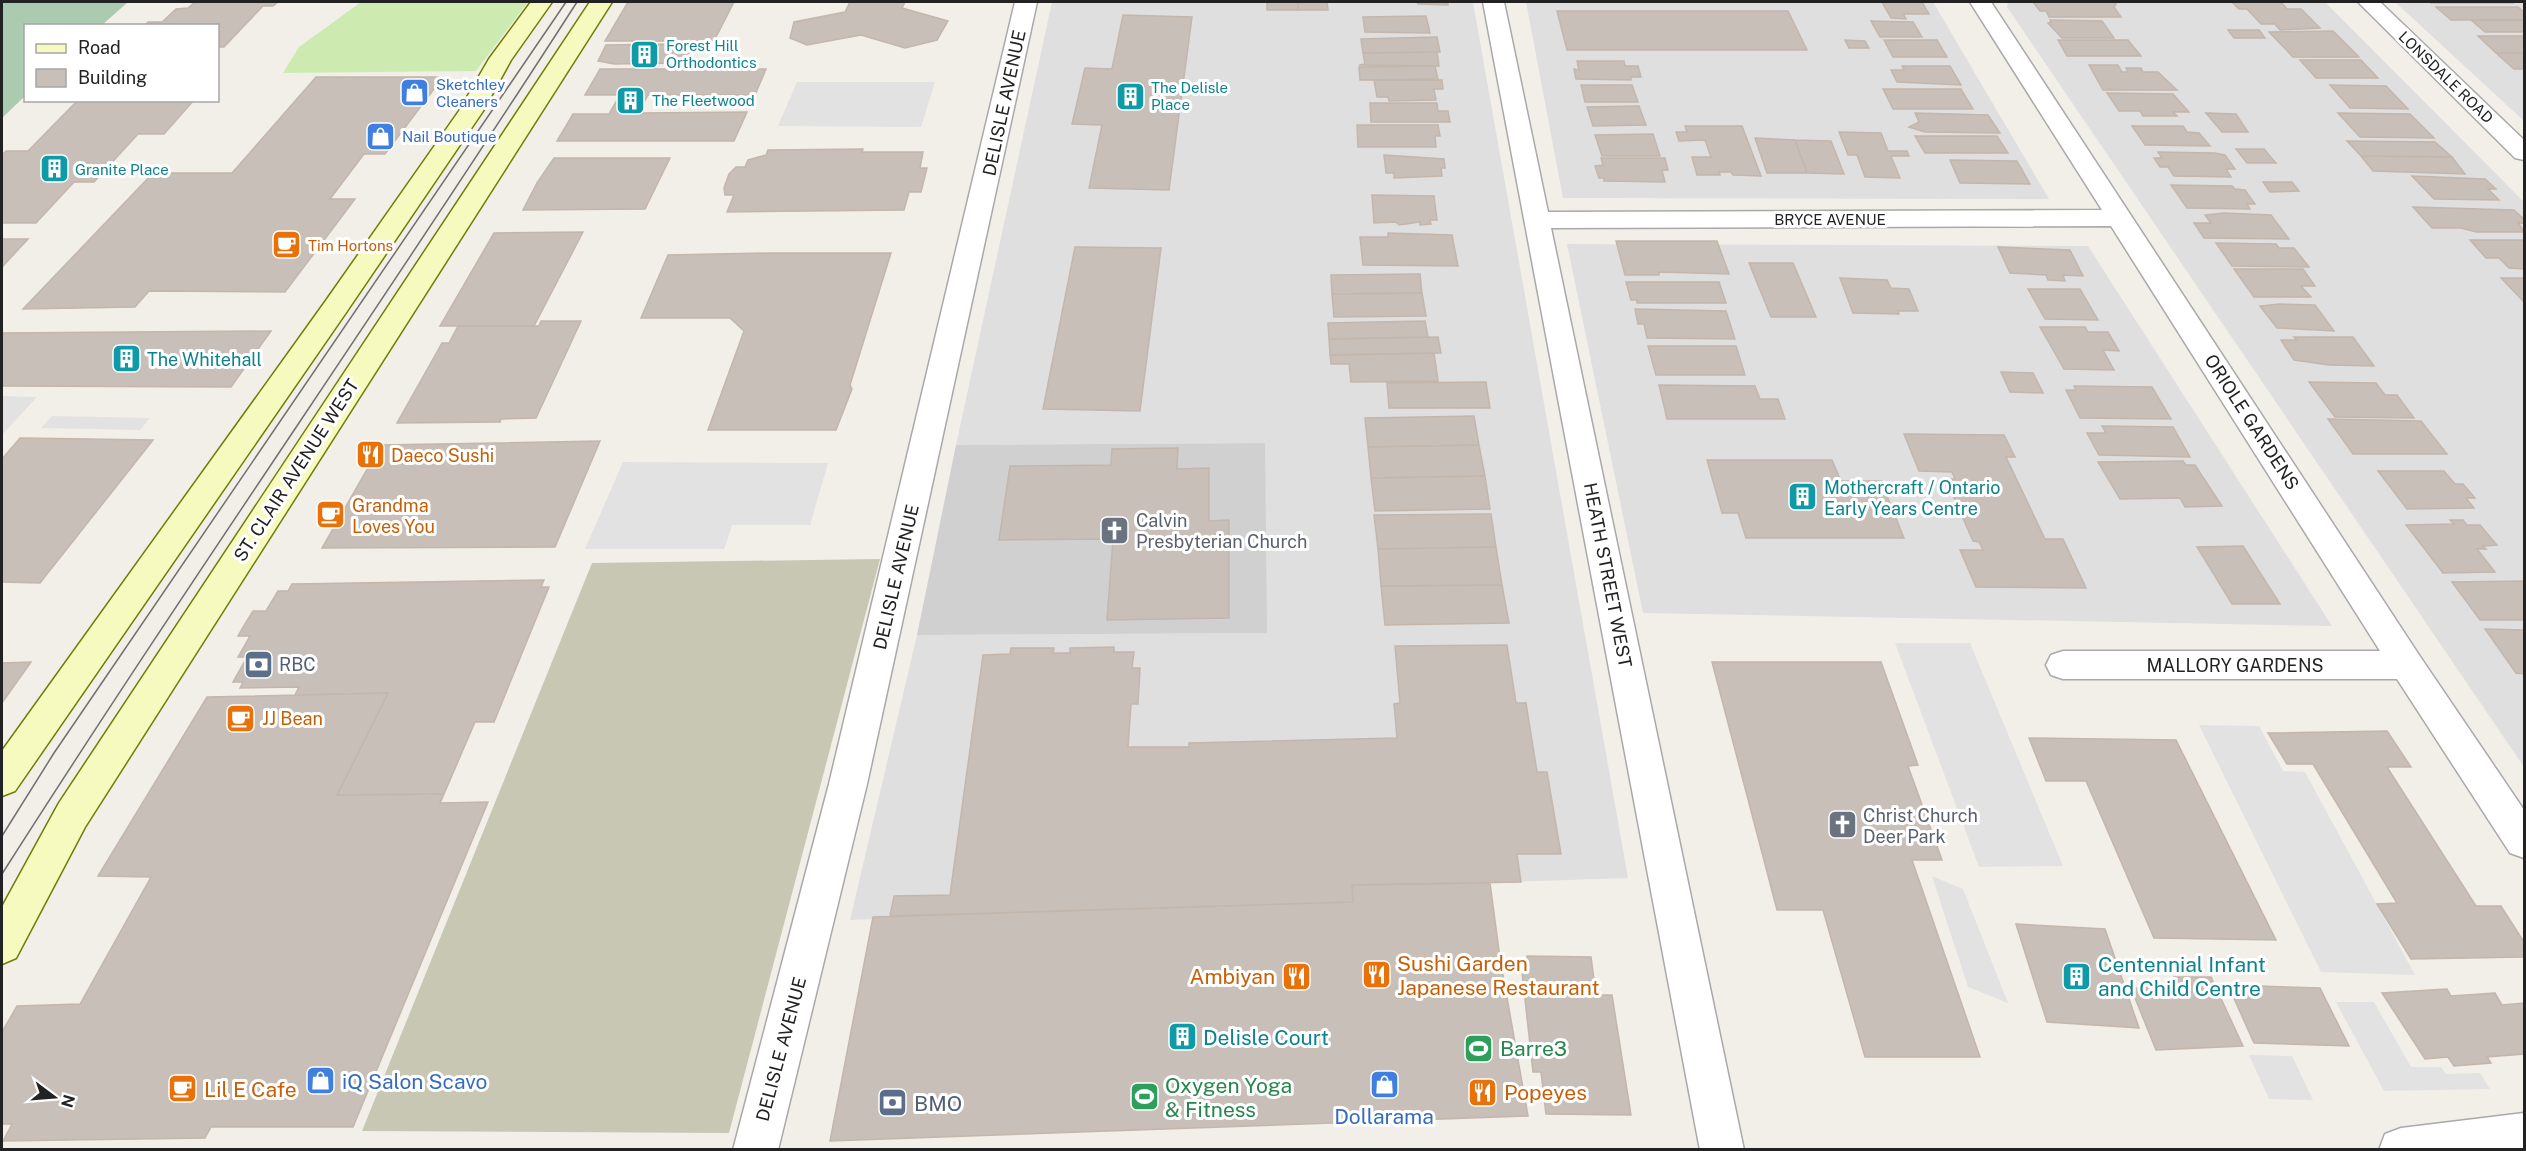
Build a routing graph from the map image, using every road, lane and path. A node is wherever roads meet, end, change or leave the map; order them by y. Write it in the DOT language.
graph roads {
  1 [pos="541,2"];
  2 [pos="601,2"];
  3 [pos="1026,2"];
  4 [pos="1493,2"];
  5 [pos="1981,2"];
  6 [pos="2367,2"];
  7 [pos="2524,153"];
  8 [pos="2122,218"];
  9 [pos="1538,220"];
  10 [pos="2062,665"];
  11 [pos="2407,665"];
  12 [pos="2,780"];
  13 [pos="2524,841"];
  14 [pos="2,945"];
  15 [pos="2524,1135"];
  16 [pos="755,1149"];
  17 [pos="1722,1149"];
  18 [pos="2401,1149"];
  1 -- 12 [label="main road"];
  2 -- 14 [label="main road, ST. CLAIR AVENUE WEST"];
  3 -- 16 [label="street, DELISLE AVENUE"];
  4 -- 9 [label="street, HEATH STREET WEST"];
  5 -- 8 [label="street, ORIOLE GARDENS"];
  6 -- 7 [label="street, LONSDALE ROAD"];
  8 -- 9 [label="street, BRYCE AVENUE"];
  8 -- 11 [label="street, ORIOLE GARDENS"];
  9 -- 17 [label="street, HEATH STREET WEST"];
  10 -- 11 [label="street, MALLORY GARDENS"];
  11 -- 13 [label="street, ORIOLE GARDENS"];
  15 -- 18 [label="street"];
}
